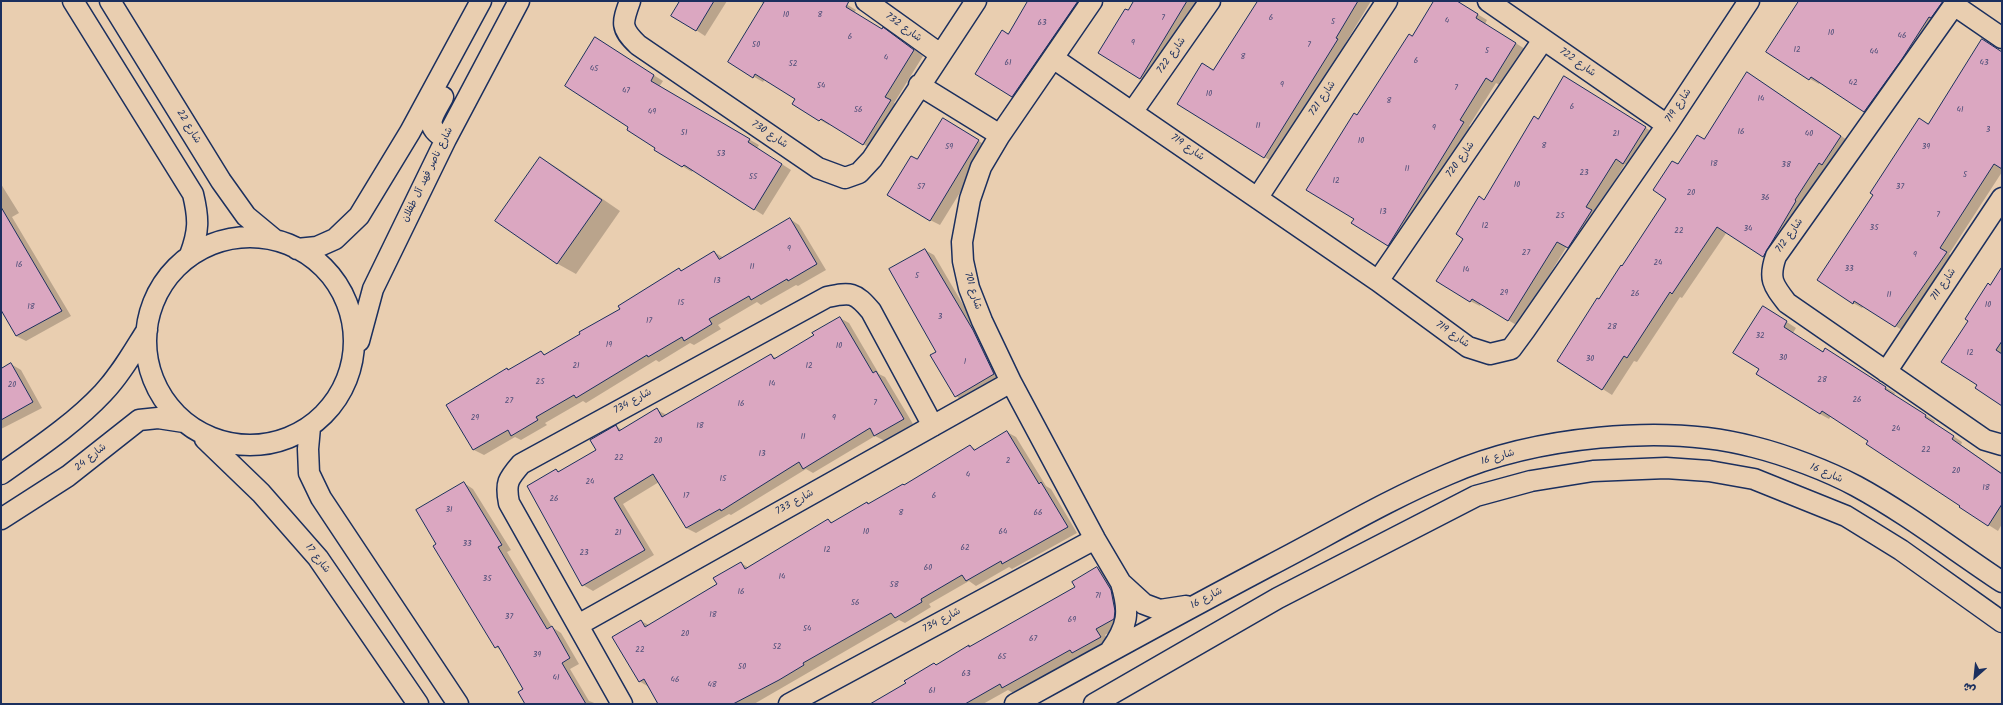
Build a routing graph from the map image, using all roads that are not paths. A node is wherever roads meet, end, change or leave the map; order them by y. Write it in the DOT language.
graph roads {
  1 [pos="73,1"];
  2 [pos="110,1"];
  3 [pos="481,1"];
  4 [pos="519,1"];
  5 [pos="630,1"];
  6 [pos="866,1"];
  7 [pos="976,1"];
  8 [pos="1092,1"];
  9 [pos="1210,1"];
  10 [pos="1387,1"];
  11 [pos="1488,1"];
  12 [pos="1749,1"];
  13 [pos="1955,3"];
  14 [pos="471,20"];
  15 [pos="2002,38"];
  16 [pos="1543,40"];
  17 [pos="940,54"];
  18 [pos="1053,58"];
  19 [pos="919,85"];
  20 [pos="1133,111"];
  21 [pos="1667,125"];
  22 [pos="1000,135"];
  23 [pos="446,139"];
  24 [pos="1258,197"];
  25 [pos="2002,198"];
  26 [pos="279,242"];
  27 [pos="297,249"];
  28 [pos="190,255"];
  29 [pos="1378,281"];
  30 [pos="147,330"];
  31 [pos="354,356"];
  32 [pos="1886,372"];
  33 [pos="1011,382"];
  34 [pos="191,426"];
  35 [pos="933,426"];
  36 [pos="310,427"];
  37 [pos="2002,445"];
  38 [pos="1,474"];
  39 [pos="1,519"];
  40 [pos="1095,538"];
  41 [pos="1901,550"];
  42 [pos="2002,582"];
  43 [pos="1121,583"];
  44 [pos="1201,602"];
  45 [pos="2002,606"];
  46 [pos="2002,622"];
  47 [pos="578,624"];
  48 [pos="1110,652"];
  49 [pos="1098,703"];
  50 [pos="418,704"];
  51 [pos="458,704"];
  52 [pos="622,704"];
  53 [pos="788,704"];
  54 [pos="1015,704"];
  1 -- 28 [label="street"];
  2 -- 26 [label="street, شارع 22"];
  3 -- 14 [label="street"];
  4 -- 23 [label="street, شارع ناصر فهد آل طفلان"];
  5 -- 19 [label="street, شارع 730"];
  6 -- 17 [label="street, شارع 732"];
  7 -- 17 [label="street, شارع 730"];
  8 -- 18 [label="street, شارع 701"];
  9 -- 20 [label="street, شارع 722"];
  10 -- 24 [label="street, شارع 721"];
  11 -- 16 [label="street, شارع 722"];
  12 -- 21 [label="street, شارع 719"];
  13 -- 15 [label="street"];
  13 -- 32 [label="street, شارع 712"];
  14 -- 23 [label="street"];
  14 -- 27 [label="street"];
  16 -- 21 [label="street, شارع 722"];
  16 -- 29 [label="street, شارع 720"];
  17 -- 19 [label="street, شارع 730"];
  18 -- 20 [label="street, شارع 719"];
  18 -- 22 [label="street, شارع 701"];
  19 -- 22 [label="street"];
  20 -- 24 [label="street, شارع 719"];
  21 -- 29 [label="street, شارع 719"];
  22 -- 33 [label="street, شارع 701"];
  23 -- 31 [label="street, شارع ناصر فهد آل طفلان"];
  24 -- 29 [label="street, شارع 719"];
  25 -- 32 [label="street, شارع 711"];
  26 -- 27 [label="street"];
  26 -- 28 [label="street"];
  27 -- 31 [label="street"];
  28 -- 30 [label="street"];
  30 -- 34 [label="street"];
  30 -- 38 [label="street"];
  31 -- 36 [label="street, شارع ناصر فهد آل طفلان"];
  32 -- 37 [label="street, شارع 712"];
  33 -- 35 [label="street, شارع 733"];
  33 -- 40 [label="street, شارع 701"];
  34 -- 36 [label="street, شارع ناصر فهد آل طفلان"];
  34 -- 39 [label="street, شارع 24"];
  34 -- 50 [label="street, شارع 17"];
  35 -- 47 [label="street, شارع 733"];
  35 -- 47 [label="street, شارع 734"];
  36 -- 51 [label="street"];
  40 -- 43 [label="street, شارع 701"];
  40 -- 53 [label="street, شارع 734"];
  41 -- 45 [label="street"];
  41 -- 46 [label="street"];
  41 -- 49 [label="street"];
  42 -- 44 [label="street, شارع 16"];
  43 -- 44 [label="street, شارع 701"];
  43 -- 48 [label="street, شارع 701"];
  44 -- 48 [label="street, شارع 16"];
  47 -- 52 [label="street, شارع 734"];
  48 -- 54 [label="street, شارع 16"];
}
